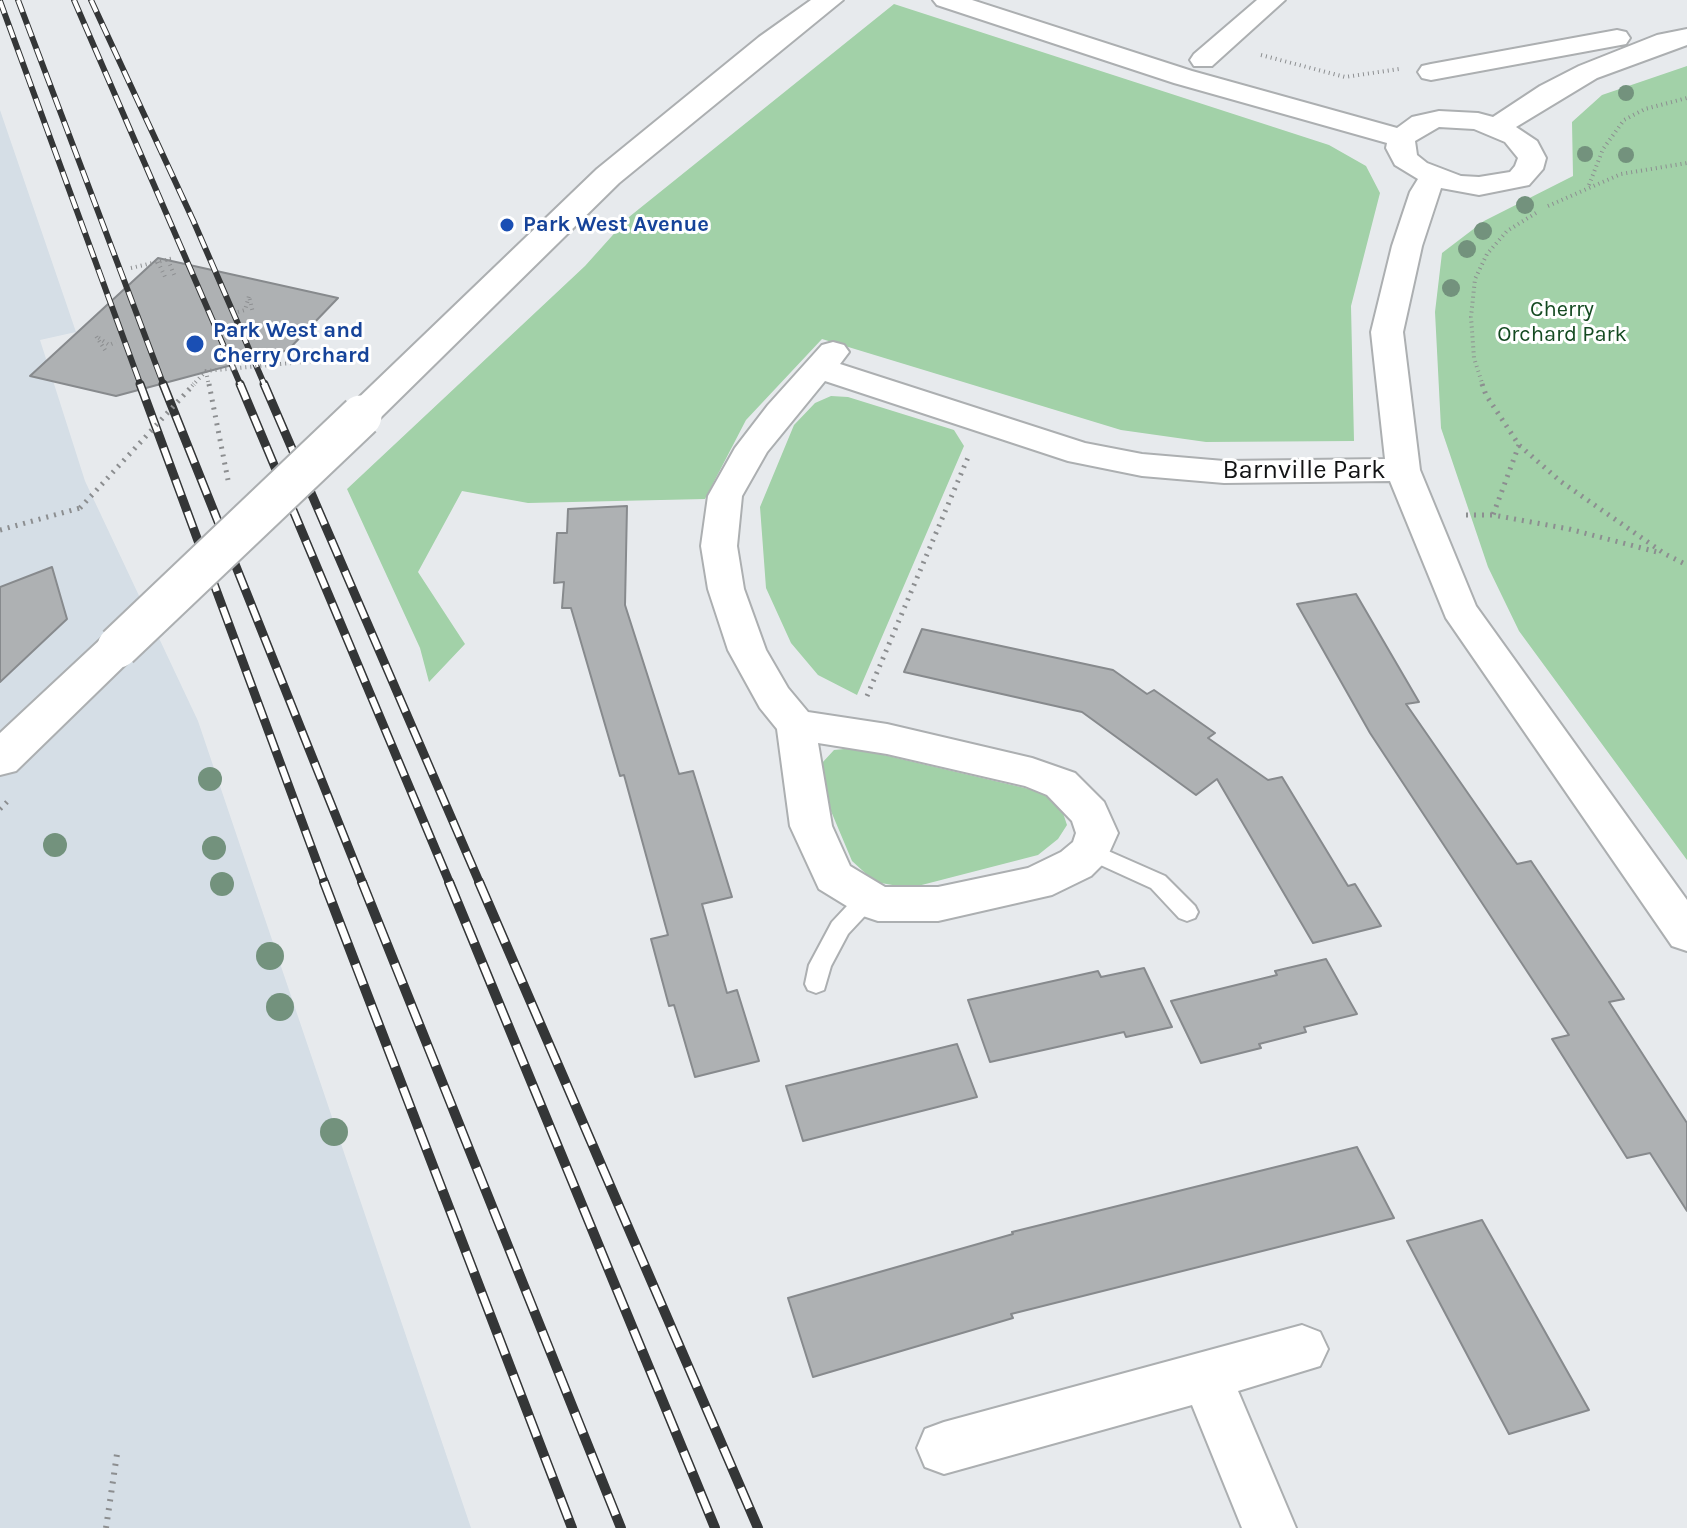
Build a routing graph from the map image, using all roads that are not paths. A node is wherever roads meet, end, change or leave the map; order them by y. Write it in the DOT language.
graph roads {
  1 [pos="829,0"];
  2 [pos="946,0"];
  3 [pos="1272,0"];
  4 [pos="1687,37"];
  5 [pos="1617,38"];
  6 [pos="1545,51"];
  7 [pos="1212,52"];
  8 [pos="1431,72"];
  9 [pos="1588,72"];
  10 [pos="1497,127"];
  11 [pos="1402,138"];
  12 [pos="1434,178"];
  13 [pos="1403,470"];
  14 [pos="796,725"];
  15 [pos="0,759"];
  16 [pos="1090,851"];
  17 [pos="868,898"];
  18 [pos="1187,912"];
  19 [pos="1687,934"];
  20 [pos="816,984"];
  21 [pos="1302,1349"];
  22 [pos="1206,1376"];
  23 [pos="944,1448"];
  24 [pos="1269,1528"];
  1 -- 15 [label="street, bridge"];
  2 -- 11 [label="street"];
  3 -- 7 [label="street"];
  4 -- 9 [label="street"];
  5 -- 6 [label="street"];
  6 -- 8 [label="street"];
  6 -- 9 [label="street"];
  9 -- 10 [label="street"];
  10 -- 11 [label="street"];
  10 -- 12 [label="street"];
  11 -- 12 [label="street"];
  12 -- 13 [label="street"];
  13 -- 14 [label="street, Barnville Park"];
  13 -- 19 [label="street, Barnville Park"];
  14 -- 16 [label="street"];
  14 -- 17 [label="street, Barnville Park"];
  16 -- 17 [label="street, Barnville Park"];
  16 -- 18 [label="lane"];
  17 -- 20 [label="lane"];
  21 -- 22 [label="street"];
  22 -- 23 [label="street"];
  22 -- 24 [label="street"];
}
